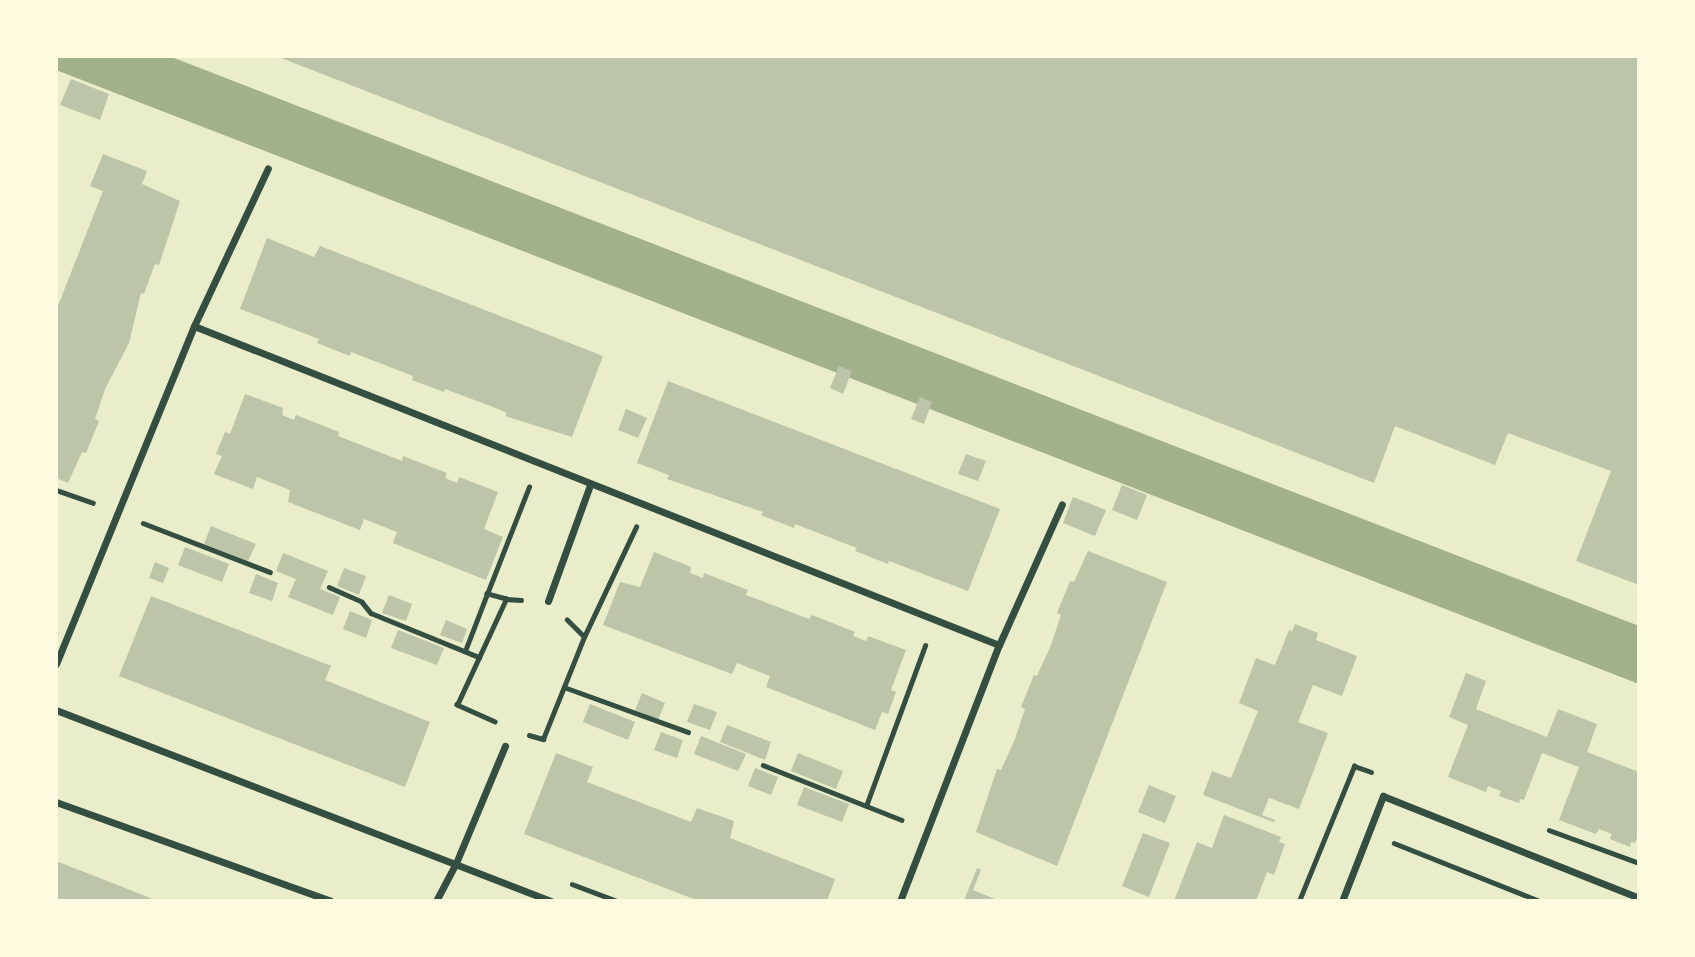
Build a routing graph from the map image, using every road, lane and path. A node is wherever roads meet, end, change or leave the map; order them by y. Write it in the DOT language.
graph roads {
  1 [pos="268,168"];
  2 [pos="194,326"];
  3 [pos="538,464"];
  4 [pos="590,485"];
  5 [pos="56,490"];
  6 [pos="1062,504"];
  7 [pos="645,507"];
  8 [pos="118,513"];
  9 [pos="270,572"];
  10 [pos="329,587"];
  11 [pos="487,594"];
  12 [pos="506,599"];
  13 [pos="548,601"];
  14 [pos="935,620"];
  15 [pos="584,637"];
  16 [pos="999,645"];
  17 [pos="465,651"];
  18 [pos="479,657"];
  19 [pos="56,664"];
  20 [pos="564,687"];
  21 [pos="56,710"];
  22 [pos="511,729"];
  23 [pos="688,732"];
  24 [pos="505,746"];
  25 [pos="763,765"];
  26 [pos="56,802"];
  27 [pos="866,806"];
  28 [pos="928,830"];
  29 [pos="1368,833"];
  30 [pos="456,863"];
  31 [pos="1639,898"];
  32 [pos="331,901"];
  33 [pos="436,901"];
  34 [pos="551,901"];
  35 [pos="900,901"];
  36 [pos="1342,901"];
  37 [pos="1540,901"];
  1 -- 2 [label="street"];
  2 -- 3 [label="street"];
  2 -- 8 [label="street"];
  3 -- 4 [label="street"];
  3 -- 11 [label="path"];
  4 -- 7 [label="street"];
  4 -- 13 [label="street"];
  5 -- 8 [label="path"];
  6 -- 16 [label="street"];
  7 -- 14 [label="street"];
  7 -- 15 [label="path"];
  8 -- 9 [label="path"];
  8 -- 19 [label="street"];
  10 -- 17 [label="path"];
  11 -- 12 [label="path"];
  11 -- 17 [label="path"];
  12 -- 13 [label="path"];
  12 -- 18 [label="path"];
  13 -- 15 [label="path"];
  14 -- 16 [label="street"];
  14 -- 27 [label="path"];
  15 -- 20 [label="path"];
  16 -- 28 [label="street"];
  17 -- 18 [label="path"];
  18 -- 22 [label="path"];
  20 -- 22 [label="path"];
  20 -- 23 [label="path"];
  21 -- 30 [label="street"];
  22 -- 24 [label="path"];
  24 -- 30 [label="street"];
  25 -- 27 [label="path"];
  26 -- 32 [label="street"];
  27 -- 28 [label="path"];
  28 -- 35 [label="street"];
  29 -- 31 [label="street"];
  29 -- 36 [label="street"];
  29 -- 37 [label="path"];
  30 -- 33 [label="street"];
  30 -- 34 [label="street"];
}
